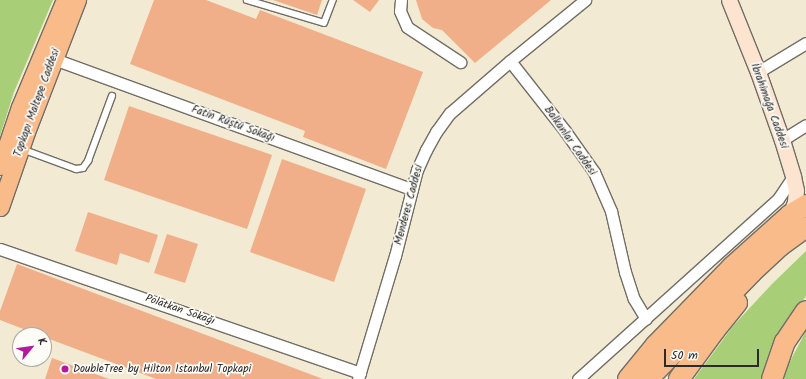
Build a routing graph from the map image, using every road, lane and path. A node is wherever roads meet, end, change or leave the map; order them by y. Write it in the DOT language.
graph roads {
  1 [pos="65,0"];
  2 [pos="77,0"];
  3 [pos="247,0"];
  4 [pos="333,0"];
  5 [pos="401,0"];
  6 [pos="585,0"];
  7 [pos="732,1"];
  8 [pos="806,43"];
  9 [pos="48,57"];
  10 [pos="510,61"];
  11 [pos="460,62"];
  12 [pos="758,72"];
  13 [pos="112,96"];
  14 [pos="806,125"];
  15 [pos="782,140"];
  16 [pos="20,148"];
  17 [pos="0,166"];
  18 [pos="793,177"];
  19 [pos="412,190"];
  20 [pos="0,207"];
  21 [pos="798,210"];
  22 [pos="806,227"];
  23 [pos="806,234"];
  24 [pos="0,249"];
  25 [pos="806,311"];
  26 [pos="646,319"];
  27 [pos="359,376"];
  28 [pos="578,379"];
  29 [pos="628,379"];
  30 [pos="648,379"];
  31 [pos="679,379"];
  32 [pos="772,379"];
  1 -- 9 [label="main road, Topkapı Maltepe Caddesi"];
  2 -- 9 [label="main road, Topkapı Maltepe Caddesi"];
  3 -- 4 [label="lane"];
  5 -- 11 [label="street"];
  6 -- 10 [label="street, Menderes Caddesi"];
  7 -- 12 [label="main road, İbrahimağa Caddesi"];
  8 -- 12 [label="street"];
  9 -- 16 [label="main road, Topkapı Maltepe Caddesi"];
  9 -- 17 [label="main road, Topkapı Maltepe Caddesi"];
  9 -- 19 [label="street, Fatin Rüştü Sokağı"];
  10 -- 19 [label="street, Menderes Caddesi"];
  10 -- 26 [label="street, Balkanlar Caddesi"];
  12 -- 15 [label="main road, İbrahimağa Caddesi"];
  13 -- 16 [label="lane"];
  14 -- 15 [label="street"];
  15 -- 18 [label="main road, İbrahimağa Caddesi"];
  16 -- 20 [label="main road, Topkapı Maltepe Caddesi"];
  18 -- 21 [label="main road, İbrahimağa Caddesi"];
  18 -- 26 [label="street"];
  19 -- 27 [label="street, Menderes Caddesi"];
  21 -- 29 [label="highway"];
  22 -- 30 [label="highway"];
  23 -- 31 [label="highway"];
  24 -- 27 [label="street, Polatkan Sokağı"];
  25 -- 32 [label="highway"];
  26 -- 28 [label="street"];
}
